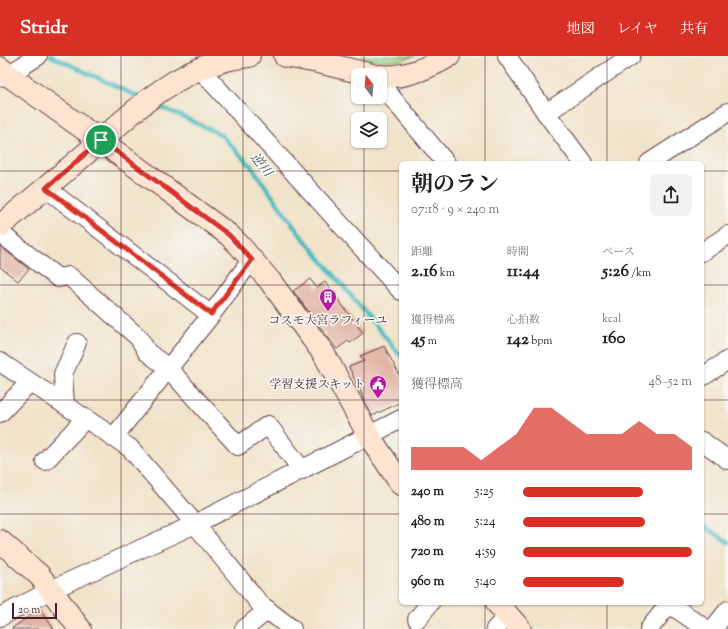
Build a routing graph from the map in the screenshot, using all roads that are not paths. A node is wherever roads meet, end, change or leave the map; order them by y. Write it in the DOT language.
graph roads {
  1 [pos="38,56"];
  2 [pos="250,56"];
  3 [pos="285,56"];
  4 [pos="347,56"];
  5 [pos="449,56"];
  6 [pos="508,56"];
  7 [pos="631,56"];
  8 [pos="362,68"];
  9 [pos="200,69"];
  10 [pos="351,71"];
  11 [pos="3,73"];
  12 [pos="387,76"];
  13 [pos="387,92"];
  14 [pos="728,112"];
  15 [pos="546,113"];
  16 [pos="101,140"];
  17 [pos="444,161"];
  18 [pos="582,161"];
  19 [pos="652,161"];
  20 [pos="46,188"];
  21 [pos="0,226"];
  22 [pos="0,233"];
  23 [pos="728,235"];
  24 [pos="704,251"];
  25 [pos="252,260"];
  26 [pos="399,289"];
  27 [pos="211,314"];
  28 [pos="77,343"];
  29 [pos="728,360"];
  30 [pos="0,362"];
  31 [pos="168,368"];
  32 [pos="704,376"];
  33 [pos="30,382"];
  34 [pos="64,405"];
  35 [pos="0,413"];
  36 [pos="85,419"];
  37 [pos="399,420"];
  38 [pos="369,436"];
  39 [pos="113,438"];
  40 [pos="704,442"];
  41 [pos="728,460"];
  42 [pos="45,461"];
  43 [pos="302,470"];
  44 [pos="399,481"];
  45 [pos="195,524"];
  46 [pos="0,541"];
  47 [pos="51,590"];
  48 [pos="428,605"];
  49 [pos="668,605"];
  50 [pos="670,605"];
  51 [pos="268,610"];
  52 [pos="728,610"];
  53 [pos="0,617"];
  54 [pos="417,619"];
  55 [pos="80,629"];
  56 [pos="244,629"];
  57 [pos="292,629"];
  58 [pos="649,629"];
  59 [pos="706,629"];
  60 [pos="712,629"];
  1 -- 11 [label="street"];
  2 -- 9 [label="street"];
  3 -- 10 [label="street"];
  4 -- 8 [label="street"];
  5 -- 12 [label="street"];
  6 -- 15 [label="street"];
  7 -- 15 [label="street"];
  9 -- 16 [label="street"];
  9 -- 26 [label="street"];
  11 -- 16 [label="street"];
  13 -- 17 [label="street"];
  14 -- 19 [label="street"];
  15 -- 18 [label="street"];
  16 -- 20 [label="street"];
  16 -- 25 [label="street"];
  20 -- 21 [label="street"];
  20 -- 27 [label="street"];
  22 -- 31 [label="street"];
  23 -- 24 [label="street"];
  25 -- 27 [label="street"];
  25 -- 38 [label="street"];
  27 -- 31 [label="street"];
  28 -- 34 [label="street"];
  29 -- 32 [label="street"];
  30 -- 33 [label="street"];
  31 -- 39 [label="street"];
  31 -- 43 [label="street"];
  33 -- 34 [label="street"];
  33 -- 35 [label="street"];
  34 -- 36 [label="street"];
  36 -- 39 [label="street"];
  36 -- 42 [label="street"];
  37 -- 38 [label="street"];
  38 -- 43 [label="street"];
  38 -- 44 [label="street"];
  39 -- 45 [label="street"];
  40 -- 41 [label="street"];
  43 -- 45 [label="street"];
  45 -- 47 [label="street"];
  45 -- 51 [label="street"];
  46 -- 47 [label="street"];
  47 -- 53 [label="street"];
  47 -- 55 [label="street"];
  48 -- 54 [label="street"];
  49 -- 58 [label="street"];
  50 -- 59 [label="street"];
  51 -- 56 [label="street"];
  51 -- 57 [label="street"];
  52 -- 60 [label="street"];
}
